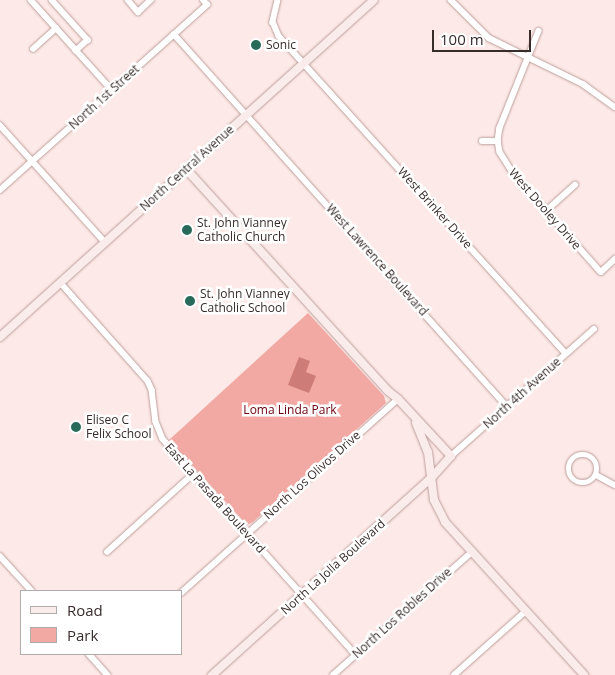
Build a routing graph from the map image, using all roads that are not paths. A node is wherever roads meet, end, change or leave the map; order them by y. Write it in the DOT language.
graph roads {
  1 [pos="31,0"];
  2 [pos="52,0"];
  3 [pos="128,0"];
  4 [pos="151,0"];
  5 [pos="278,0"];
  6 [pos="374,0"];
  7 [pos="451,0"];
  8 [pos="205,2"];
  9 [pos="56,28"];
  10 [pos="539,32"];
  11 [pos="174,34"];
  12 [pos="34,49"];
  13 [pos="76,50"];
  14 [pos="528,57"];
  15 [pos="303,63"];
  16 [pos="112,90"];
  17 [pos="615,107"];
  18 [pos="247,114"];
  19 [pos="0,125"];
  20 [pos="482,140"];
  21 [pos="498,141"];
  22 [pos="33,161"];
  23 [pos="186,169"];
  24 [pos="576,185"];
  25 [pos="0,190"];
  26 [pos="546,211"];
  27 [pos="105,242"];
  28 [pos="615,259"];
  29 [pos="60,282"];
  30 [pos="594,329"];
  31 [pos="0,337"];
  32 [pos="566,354"];
  33 [pos="398,399"];
  34 [pos="507,406"];
  35 [pos="410,412"];
  36 [pos="451,456"];
  37 [pos="193,474"];
  38 [pos="596,474"];
  39 [pos="432,478"];
  40 [pos="615,485"];
  41 [pos="247,533"];
  42 [pos="107,552"];
  43 [pos="472,552"];
  44 [pos="0,556"];
  45 [pos="31,590"];
  46 [pos="182,591"];
  47 [pos="302,594"];
  48 [pos="526,611"];
  49 [pos="90,655"];
  50 [pos="356,655"];
  51 [pos="579,674"];
  52 [pos="108,675"];
  53 [pos="212,675"];
  54 [pos="333,675"];
  55 [pos="454,675"];
  1 -- 9 [label="street"];
  2 -- 13 [label="street"];
  3 -- 4 [label="street"];
  5 -- 15 [label="street, West Brinker Drive"];
  6 -- 15 [label="street, North Central Avenue"];
  7 -- 14 [label="street"];
  8 -- 11 [label="street, North 1st Street"];
  9 -- 12 [label="street"];
  9 -- 13 [label="street"];
  10 -- 14 [label="street"];
  11 -- 16 [label="street, North 1st Street"];
  11 -- 18 [label="street, West Lawrence Boulevard"];
  13 -- 16 [label="street"];
  14 -- 17 [label="street"];
  14 -- 21 [label="street"];
  15 -- 18 [label="street, North Central Avenue"];
  15 -- 32 [label="street, West Brinker Drive"];
  16 -- 22 [label="street, North 1st Street"];
  18 -- 23 [label="street, North Central Avenue"];
  18 -- 34 [label="street, West Lawrence Boulevard"];
  19 -- 22 [label="street"];
  20 -- 21 [label="street"];
  21 -- 26 [label="street, West Dooley Drive"];
  22 -- 25 [label="street, North 1st Street"];
  22 -- 27 [label="street"];
  23 -- 27 [label="street, North Central Avenue"];
  23 -- 33 [label="street"];
  24 -- 26 [label="street"];
  26 -- 28 [label="street, West Dooley Drive"];
  27 -- 29 [label="street, North Central Avenue"];
  29 -- 31 [label="street, North Central Avenue"];
  29 -- 37 [label="street, East La Pasada Boulevard"];
  30 -- 32 [label="street, North 4th Avenue"];
  32 -- 34 [label="street, North 4th Avenue"];
  33 -- 35 [label="street"];
  33 -- 41 [label="street, North Los Olivos Drive"];
  34 -- 36 [label="street, North 4th Avenue"];
  35 -- 36 [label="street"];
  35 -- 39 [label="street"];
  36 -- 39 [label="street, North La Jolla Boulevard"];
  37 -- 41 [label="street, East La Pasada Boulevard"];
  37 -- 42 [label="street"];
  38 -- 38 [label="street"];
  38 -- 40 [label="street"];
  39 -- 43 [label="street"];
  39 -- 47 [label="street, North La Jolla Boulevard"];
  41 -- 46 [label="street, North Los Olivos Drive"];
  41 -- 47 [label="street, East La Pasada Boulevard"];
  43 -- 48 [label="street"];
  43 -- 50 [label="street, North Los Robles Drive"];
  44 -- 45 [label="street"];
  47 -- 50 [label="street, East La Pasada Boulevard"];
  47 -- 53 [label="street, North La Jolla Boulevard"];
  48 -- 51 [label="street"];
  48 -- 55 [label="street"];
  49 -- 52 [label="street"];
  50 -- 54 [label="street, North Los Robles Drive"];
}
